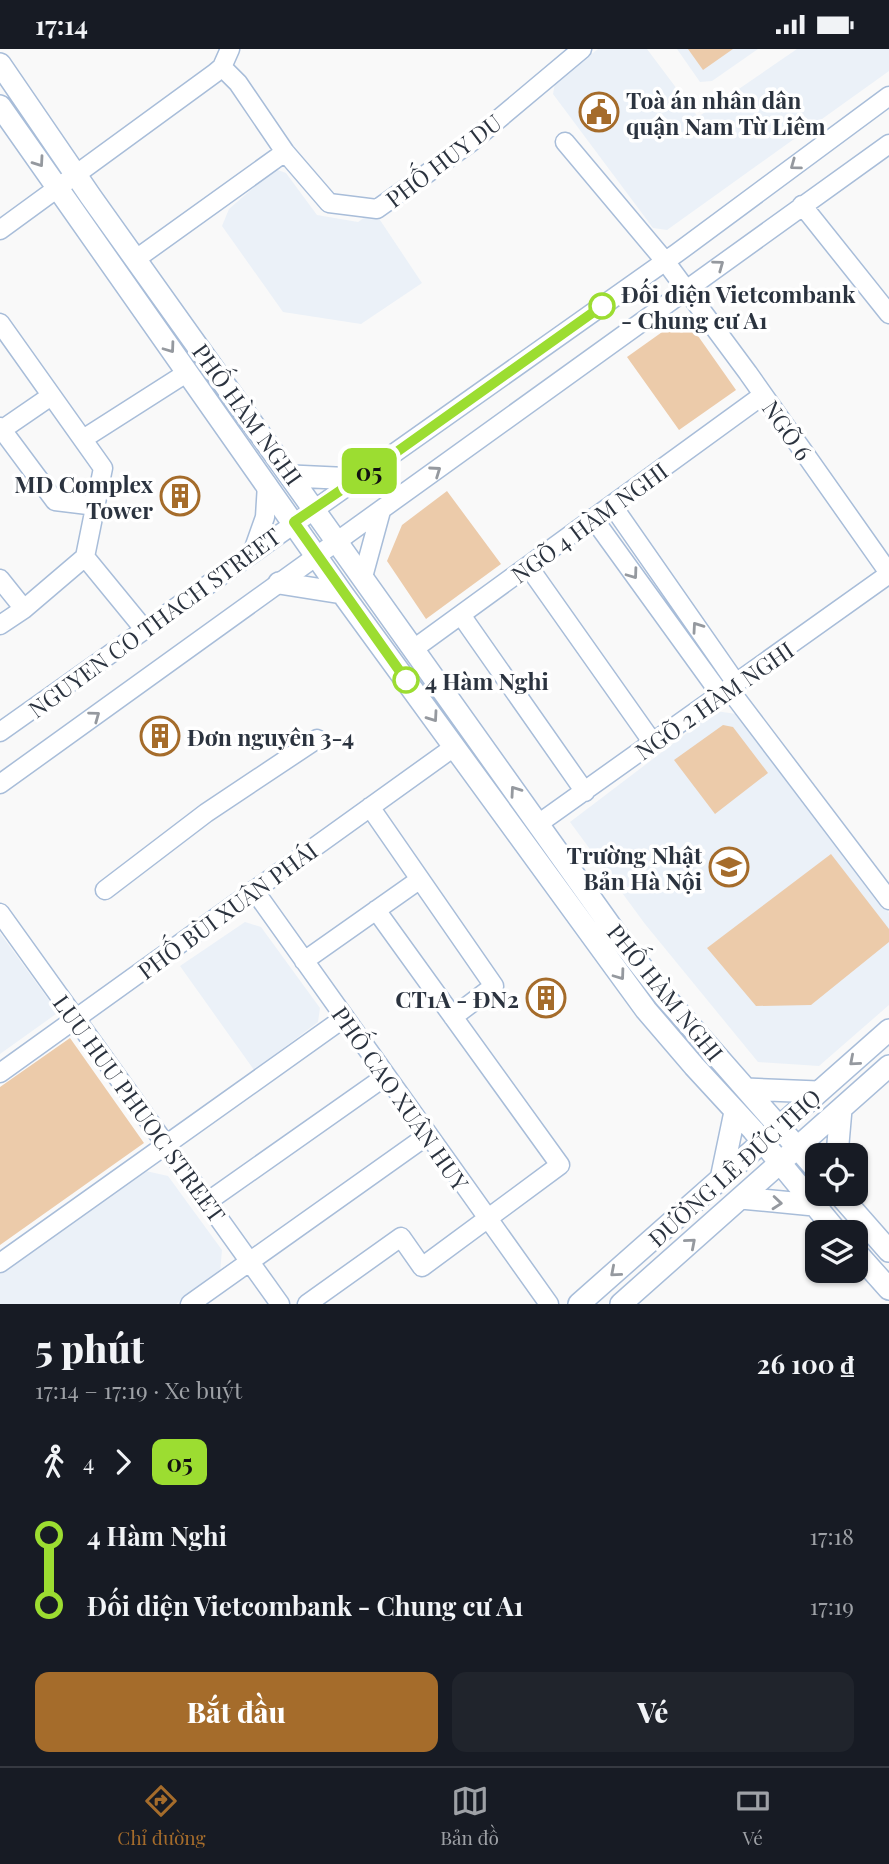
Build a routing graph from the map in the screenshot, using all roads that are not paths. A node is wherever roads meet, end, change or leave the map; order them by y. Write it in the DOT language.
graph roads {
  1 [pos="230,49"];
  2 [pos="582,49"];
  3 [pos="0,64"];
  4 [pos="222,67"];
  5 [pos="889,96"];
  6 [pos="0,106"];
  7 [pos="565,142"];
  8 [pos="889,144"];
  9 [pos="285,152"];
  10 [pos="78,174"];
  11 [pos="57,189"];
  12 [pos="802,205"];
  13 [pos="0,230"];
  14 [pos="136,259"];
  15 [pos="665,261"];
  16 [pos="685,289"];
  17 [pos="889,314"];
  18 [pos="0,323"];
  19 [pos="188,372"];
  20 [pos="51,395"];
  21 [pos="763,395"];
  22 [pos="1,429"];
  23 [pos="83,439"];
  24 [pos="292,476"];
  25 [pos="357,479"];
  26 [pos="267,484"];
  27 [pos="611,505"];
  28 [pos="96,506"];
  29 [pos="314,508"];
  30 [pos="381,511"];
  31 [pos="593,518"];
  32 [pos="294,522"];
  33 [pos="338,542"];
  34 [pos="253,551"];
  35 [pos="85,557"];
  36 [pos="317,557"];
  37 [pos="528,566"];
  38 [pos="889,573"];
  39 [pos="363,577"];
  40 [pos="0,579"];
  41 [pos="279,583"];
  42 [pos="342,593"];
  43 [pos="24,609"];
  44 [pos="461,615"];
  45 [pos="0,625"];
  46 [pos="144,629"];
  47 [pos="415,648"];
  48 [pos="729,689"];
  49 [pos="0,732"];
  50 [pos="317,739"];
  51 [pos="653,743"];
  52 [pos="454,747"];
  53 [pos="0,784"];
  54 [pos="585,792"];
  55 [pos="370,807"];
  56 [pos="538,824"];
  57 [pos="419,880"];
  58 [pos="105,890"];
  59 [pos="254,890"];
  60 [pos="889,900"];
  61 [pos="376,910"];
  62 [pos="0,913"];
  63 [pos="588,913"];
  64 [pos="304,961"];
  65 [pos="453,1017"];
  66 [pos="76,1018"];
  67 [pos="344,1018"];
  68 [pos="889,1030"];
  69 [pos="889,1066"];
  70 [pos="0,1073"];
  71 [pos="386,1076"];
  72 [pos="746,1089"];
  73 [pos="818,1092"];
  74 [pos="841,1109"];
  75 [pos="735,1112"];
  76 [pos="780,1127"];
  77 [pos="428,1135"];
  78 [pos="763,1142"];
  79 [pos="838,1143"];
  80 [pos="166,1145"];
  81 [pos="797,1148"];
  82 [pos="805,1157"];
  83 [pos="780,1164"];
  84 [pos="721,1179"];
  85 [pos="805,1194"];
  86 [pos="741,1198"];
  87 [pos="207,1202"];
  88 [pos="805,1204"];
  89 [pos="815,1206"];
  90 [pos="849,1206"];
  91 [pos="488,1220"];
  92 [pos="827,1220"];
  93 [pos="889,1251"];
  94 [pos="250,1262"];
  95 [pos="0,1263"];
  96 [pos="868,1265"];
  97 [pos="889,1289"];
  98 [pos="190,1304"];
  99 [pos="280,1304"];
  100 [pos="307,1304"];
  101 [pos="549,1304"];
  102 [pos="579,1304"];
  103 [pos="621,1304"];
  1 -- 4 [label="street"];
  2 -- 9 [label="street, PHỐ HUY DU"];
  3 -- 10 [label="main road, PHỐ HÀM NGHI"];
  4 -- 9 [label="street, PHỐ HUY DU"];
  4 -- 10 [label="street"];
  5 -- 15 [label="street, NGUYEN CO THACH STREET, one-way"];
  6 -- 11 [label="main road, PHỐ HÀM NGHI, one-way"];
  7 -- 15 [label="street, NGÕ 6"];
  8 -- 12 [label="street, NGUYEN CO THACH STREET"];
  9 -- 14 [label="street"];
  10 -- 11 [label="street"];
  10 -- 14 [label="main road, PHỐ HÀM NGHI"];
  11 -- 13 [label="street"];
  11 -- 19 [label="main road, PHỐ HÀM NGHI, one-way"];
  16 -- 12 [label="street, NGUYEN CO THACH STREET, one-way"];
  12 -- 17 [label="street"];
  14 -- 24 [label="main road, PHỐ HÀM NGHI"];
  15 -- 16 [label="street, NGÕ 6"];
  15 -- 25 [label="street, NGUYEN CO THACH STREET"];
  16 -- 21 [label="street, NGÕ 6"];
  30 -- 16 [label="street, NGUYEN CO THACH STREET, one-way"];
  18 -- 20 [label="street"];
  19 -- 23 [label="street"];
  19 -- 26 [label="main road, PHỐ HÀM NGHI"];
  20 -- 22 [label="street"];
  20 -- 23 [label="street"];
  21 -- 27 [label="street, NGÕ 4 HÀM NGHI"];
  21 -- 38 [label="street, NGÕ 6"];
  22 -- 28 [label="street"];
  23 -- 28 [label="street"];
  24 -- 25 [label="main road"];
  24 -- 29 [label="main road, PHỐ HÀM NGHI"];
  25 -- 29 [label="street, NGUYEN CO THACH STREET"];
  26 -- 32 [label="main road, PHỐ HÀM NGHI"];
  26 -- 34 [label="street"];
  27 -- 31 [label="street, NGÕ 4 HÀM NGHI"];
  48 -- 27 [label="street, one-way"];
  28 -- 35 [label="street"];
  29 -- 32 [label="street, NGUYEN CO THACH STREET"];
  29 -- 33 [label="main road, PHỐ HÀM NGHI"];
  30 -- 33 [label="street, NGUYEN CO THACH STREET"];
  30 -- 39 [label="street"];
  31 -- 37 [label="street, NGÕ 4 HÀM NGHI"];
  31 -- 48 [label="street, one-way"];
  32 -- 34 [label="street, NGUYEN CO THACH STREET"];
  32 -- 36 [label="main road, PHỐ HÀM NGHI"];
  33 -- 36 [label="street, NGUYEN CO THACH STREET"];
  33 -- 39 [label="main road, PHỐ HÀM NGHI"];
  34 -- 46 [label="street, NGUYEN CO THACH STREET"];
  35 -- 43 [label="street"];
  35 -- 46 [label="street"];
  36 -- 41 [label="street, NGUYEN CO THACH STREET"];
  36 -- 42 [label="main road, PHỐ HÀM NGHI"];
  37 -- 44 [label="street, NGÕ 4 HÀM NGHI"];
  37 -- 51 [label="street"];
  38 -- 48 [label="street, NGÕ 2 HÀM NGHI"];
  39 -- 47 [label="main road, PHỐ HÀM NGHI"];
  40 -- 43 [label="street"];
  41 -- 42 [label="main road"];
  53 -- 41 [label="street, NGUYEN CO THACH STREET, one-way"];
  42 -- 52 [label="main road, PHỐ HÀM NGHI, one-way"];
  43 -- 45 [label="street"];
  44 -- 47 [label="street, NGÕ 4 HÀM NGHI"];
  44 -- 54 [label="street"];
  46 -- 49 [label="street, NGUYEN CO THACH STREET"];
  56 -- 47 [label="main road, PHỐ HÀM NGHI, one-way"];
  48 -- 51 [label="street, NGÕ 2 HÀM NGHI"];
  48 -- 60 [label="street"];
  50 -- 58 [label="street"];
  51 -- 54 [label="street, NGÕ 2 HÀM NGHI"];
  52 -- 55 [label="street, PHỐ BÙI XUÂN PHÁI"];
  52 -- 63 [label="main road, PHỐ HÀM NGHI"];
  54 -- 56 [label="street, NGÕ 2 HÀM NGHI"];
  55 -- 57 [label="street"];
  55 -- 59 [label="street, PHỐ BÙI XUÂN PHÁI"];
  56 -- 63 [label="main road, PHỐ HÀM NGHI"];
  57 -- 61 [label="street"];
  57 -- 65 [label="street"];
  59 -- 64 [label="street, PHỐ CAO XUÂN HUY"];
  59 -- 66 [label="street, PHỐ BÙI XUÂN PHÁI"];
  61 -- 64 [label="street"];
  61 -- 65 [label="street"];
  62 -- 66 [label="street, LUU HUU PHUOC STREET"];
  63 -- 72 [label="main road, PHỐ HÀM NGHI"];
  63 -- 75 [label="main road, PHỐ HÀM NGHI, one-way"];
  64 -- 67 [label="street, PHỐ CAO XUÂN HUY"];
  65 -- 91 [label="street"];
  66 -- 70 [label="street, PHỐ BÙI XUÂN PHÁI"];
  66 -- 80 [label="street, LUU HUU PHUOC STREET"];
  67 -- 71 [label="street, PHỐ CAO XUÂN HUY"];
  67 -- 80 [label="street"];
  68 -- 73 [label="main road, ĐƯỜNG LÊ ĐỨC THỌ, one-way"];
  69 -- 74 [label="main road, ĐƯỜNG LÊ ĐỨC THỌ"];
  71 -- 77 [label="street, PHỐ CAO XUÂN HUY"];
  71 -- 87 [label="street"];
  72 -- 73 [label="main road"];
  72 -- 76 [label="main road, PHỐ HÀM NGHI"];
  73 -- 76 [label="main road, ĐƯỜNG LÊ ĐỨC THỌ"];
  74 -- 79 [label="main road"];
  74 -- 81 [label="main road, ĐƯỜNG LÊ ĐỨC THỌ"];
  75 -- 78 [label="main road, PHỐ HÀM NGHI"];
  75 -- 84 [label="main road"];
  76 -- 78 [label="main road, ĐƯỜNG LÊ ĐỨC THỌ"];
  76 -- 81 [label="main road, PHỐ HÀM NGHI"];
  77 -- 91 [label="street, PHỐ CAO XUÂN HUY"];
  77 -- 94 [label="street"];
  78 -- 83 [label="main road, PHỐ HÀM NGHI"];
  78 -- 84 [label="main road, ĐƯỜNG LÊ ĐỨC THỌ"];
  80 -- 87 [label="street, LUU HUU PHUOC STREET"];
  80 -- 95 [label="street"];
  81 -- 82 [label="main road, PHỐ HÀM NGHI"];
  81 -- 83 [label="main road, ĐƯỜNG LÊ ĐỨC THỌ"];
  83 -- 85 [label="main road, PHỐ HÀM NGHI"];
  83 -- 86 [label="main road, ĐƯỜNG LÊ ĐỨC THỌ"];
  84 -- 102 [label="main road, ĐƯỜNG LÊ ĐỨC THỌ, one-way"];
  86 -- 88 [label="main road, one-way"];
  103 -- 86 [label="main road, ĐƯỜNG LÊ ĐỨC THỌ, one-way"];
  87 -- 94 [label="street, LUU HUU PHUOC STREET"];
  89 -- 92 [label="main road, PHỐ HÀM NGHI"];
  90 -- 93 [label="main road"];
  91 -- 100 [label="street"];
  91 -- 101 [label="street, PHỐ CAO XUÂN HUY"];
  94 -- 98 [label="street"];
  94 -- 99 [label="street, LUU HUU PHUOC STREET"];
  96 -- 97 [label="main road"];
}
